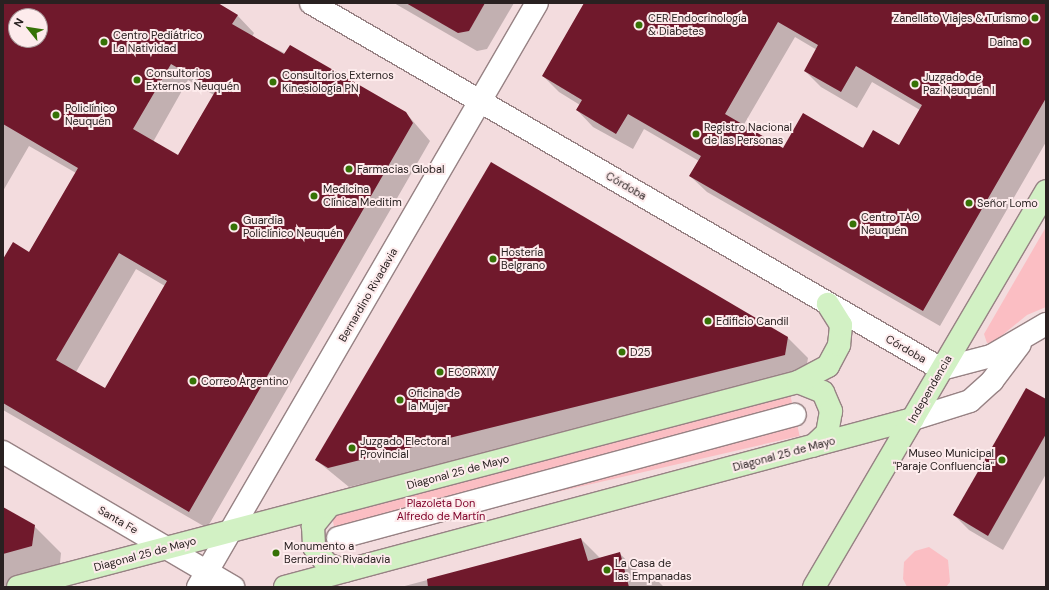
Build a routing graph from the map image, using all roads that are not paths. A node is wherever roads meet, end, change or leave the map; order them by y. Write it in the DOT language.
graph roads {
  1 [pos="312,3"];
  2 [pos="537,3"];
  3 [pos="480,101"];
  4 [pos="1046,191"];
  5 [pos="828,304"];
  6 [pos="1046,324"];
  7 [pos="1024,337"];
  8 [pos="941,369"];
  9 [pos="798,382"];
  10 [pos="795,415"];
  11 [pos="913,419"];
  12 [pos="813,446"];
  13 [pos="3,452"];
  14 [pos="329,506"];
  15 [pos="230,532"];
  16 [pos="338,538"];
  17 [pos="167,548"];
  18 [pos="346,570"];
  19 [pos="48,579"];
  20 [pos="202,579"];
  21 [pos="18,587"];
  22 [pos="69,587"];
  23 [pos="233,587"];
  24 [pos="285,587"];
  25 [pos="814,587"];
  1 -- 3 [label="street, Córdoba"];
  2 -- 3 [label="street, Bernardino Rivadavia"];
  3 -- 5 [label="street, Córdoba"];
  3 -- 15 [label="street, Bernardino Rivadavia"];
  4 -- 8 [label="main road, Independencia"];
  5 -- 8 [label="street, Córdoba"];
  5 -- 9 [label="main road, Diagonal 25 de Mayo"];
  6 -- 7 [label="street"];
  7 -- 8 [label="street"];
  7 -- 11 [label="street"];
  8 -- 11 [label="main road, Independencia"];
  9 -- 12 [label="main road"];
  9 -- 14 [label="main road, Diagonal 25 de Mayo"];
  10 -- 16 [label="street"];
  11 -- 12 [label="main road, Diagonal 25 de Mayo"];
  11 -- 25 [label="main road, Independencia"];
  12 -- 18 [label="main road, Diagonal 25 de Mayo"];
  13 -- 17 [label="street, Santa Fe"];
  14 -- 15 [label="main road, Diagonal 25 de Mayo"];
  14 -- 18 [label="main road"];
  15 -- 17 [label="main road, Diagonal 25 de Mayo"];
  15 -- 20 [label="street, Bernardino Rivadavia"];
  17 -- 19 [label="main road, Diagonal 25 de Mayo"];
  17 -- 20 [label="street, Santa Fe"];
  18 -- 24 [label="main road, Diagonal 25 de Mayo"];
  19 -- 21 [label="main road, Diagonal 25 de Mayo"];
  19 -- 22 [label="main road"];
  20 -- 23 [label="street, Santa Fe"];
}
